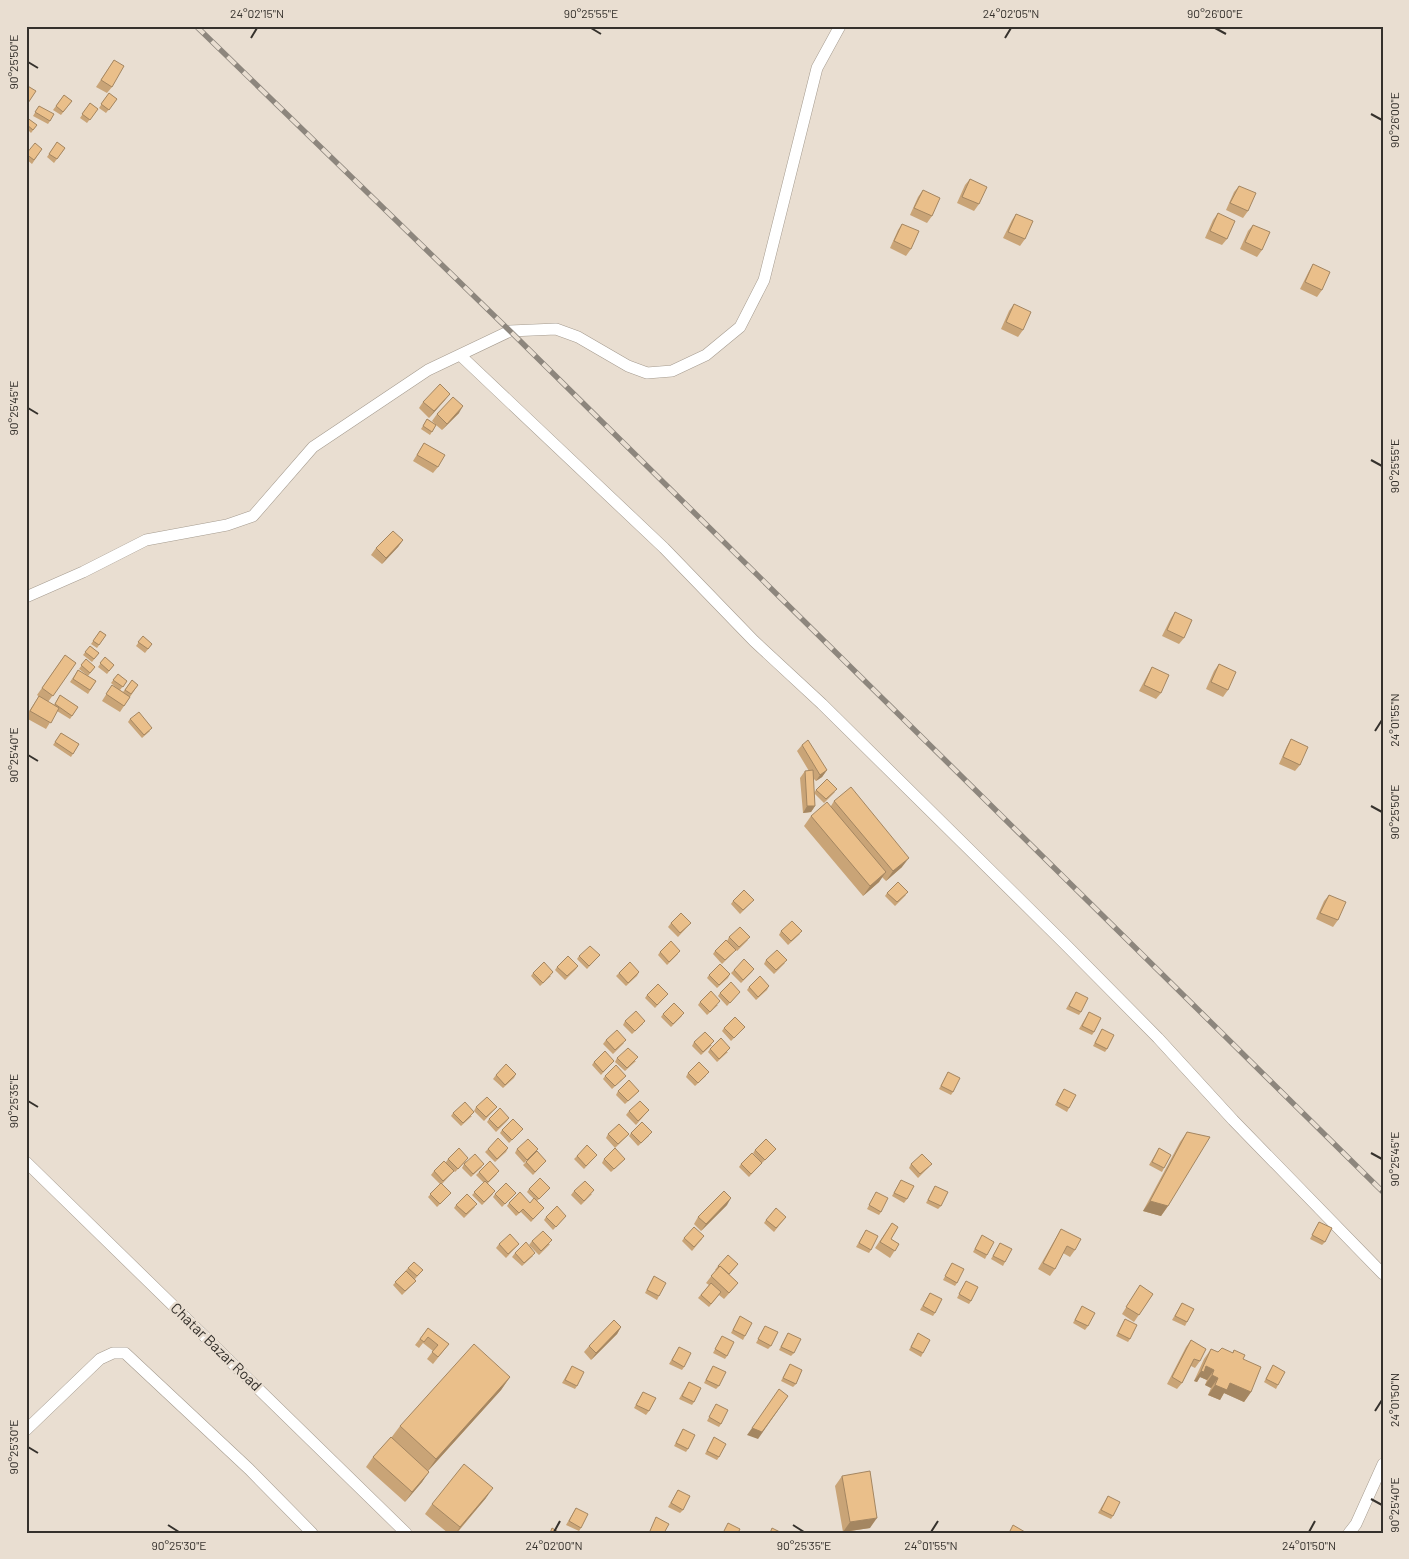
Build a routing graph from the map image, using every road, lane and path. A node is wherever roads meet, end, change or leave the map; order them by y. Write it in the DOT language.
graph roads {
  1 [pos="840,26"];
  2 [pos="460,355"];
  3 [pos="26,597"];
  4 [pos="26,1162"];
  5 [pos="1383,1274"];
  6 [pos="26,1430"];
  7 [pos="1383,1464"];
  8 [pos="312,1533"];
  9 [pos="406,1533"];
  10 [pos="1349,1533"];
  1 -- 2 [label="street"];
  2 -- 3 [label="street"];
  2 -- 5 [label="street"];
  4 -- 9 [label="street, Chatar Bazar Road"];
  6 -- 8 [label="street"];
  7 -- 10 [label="street"];
}
